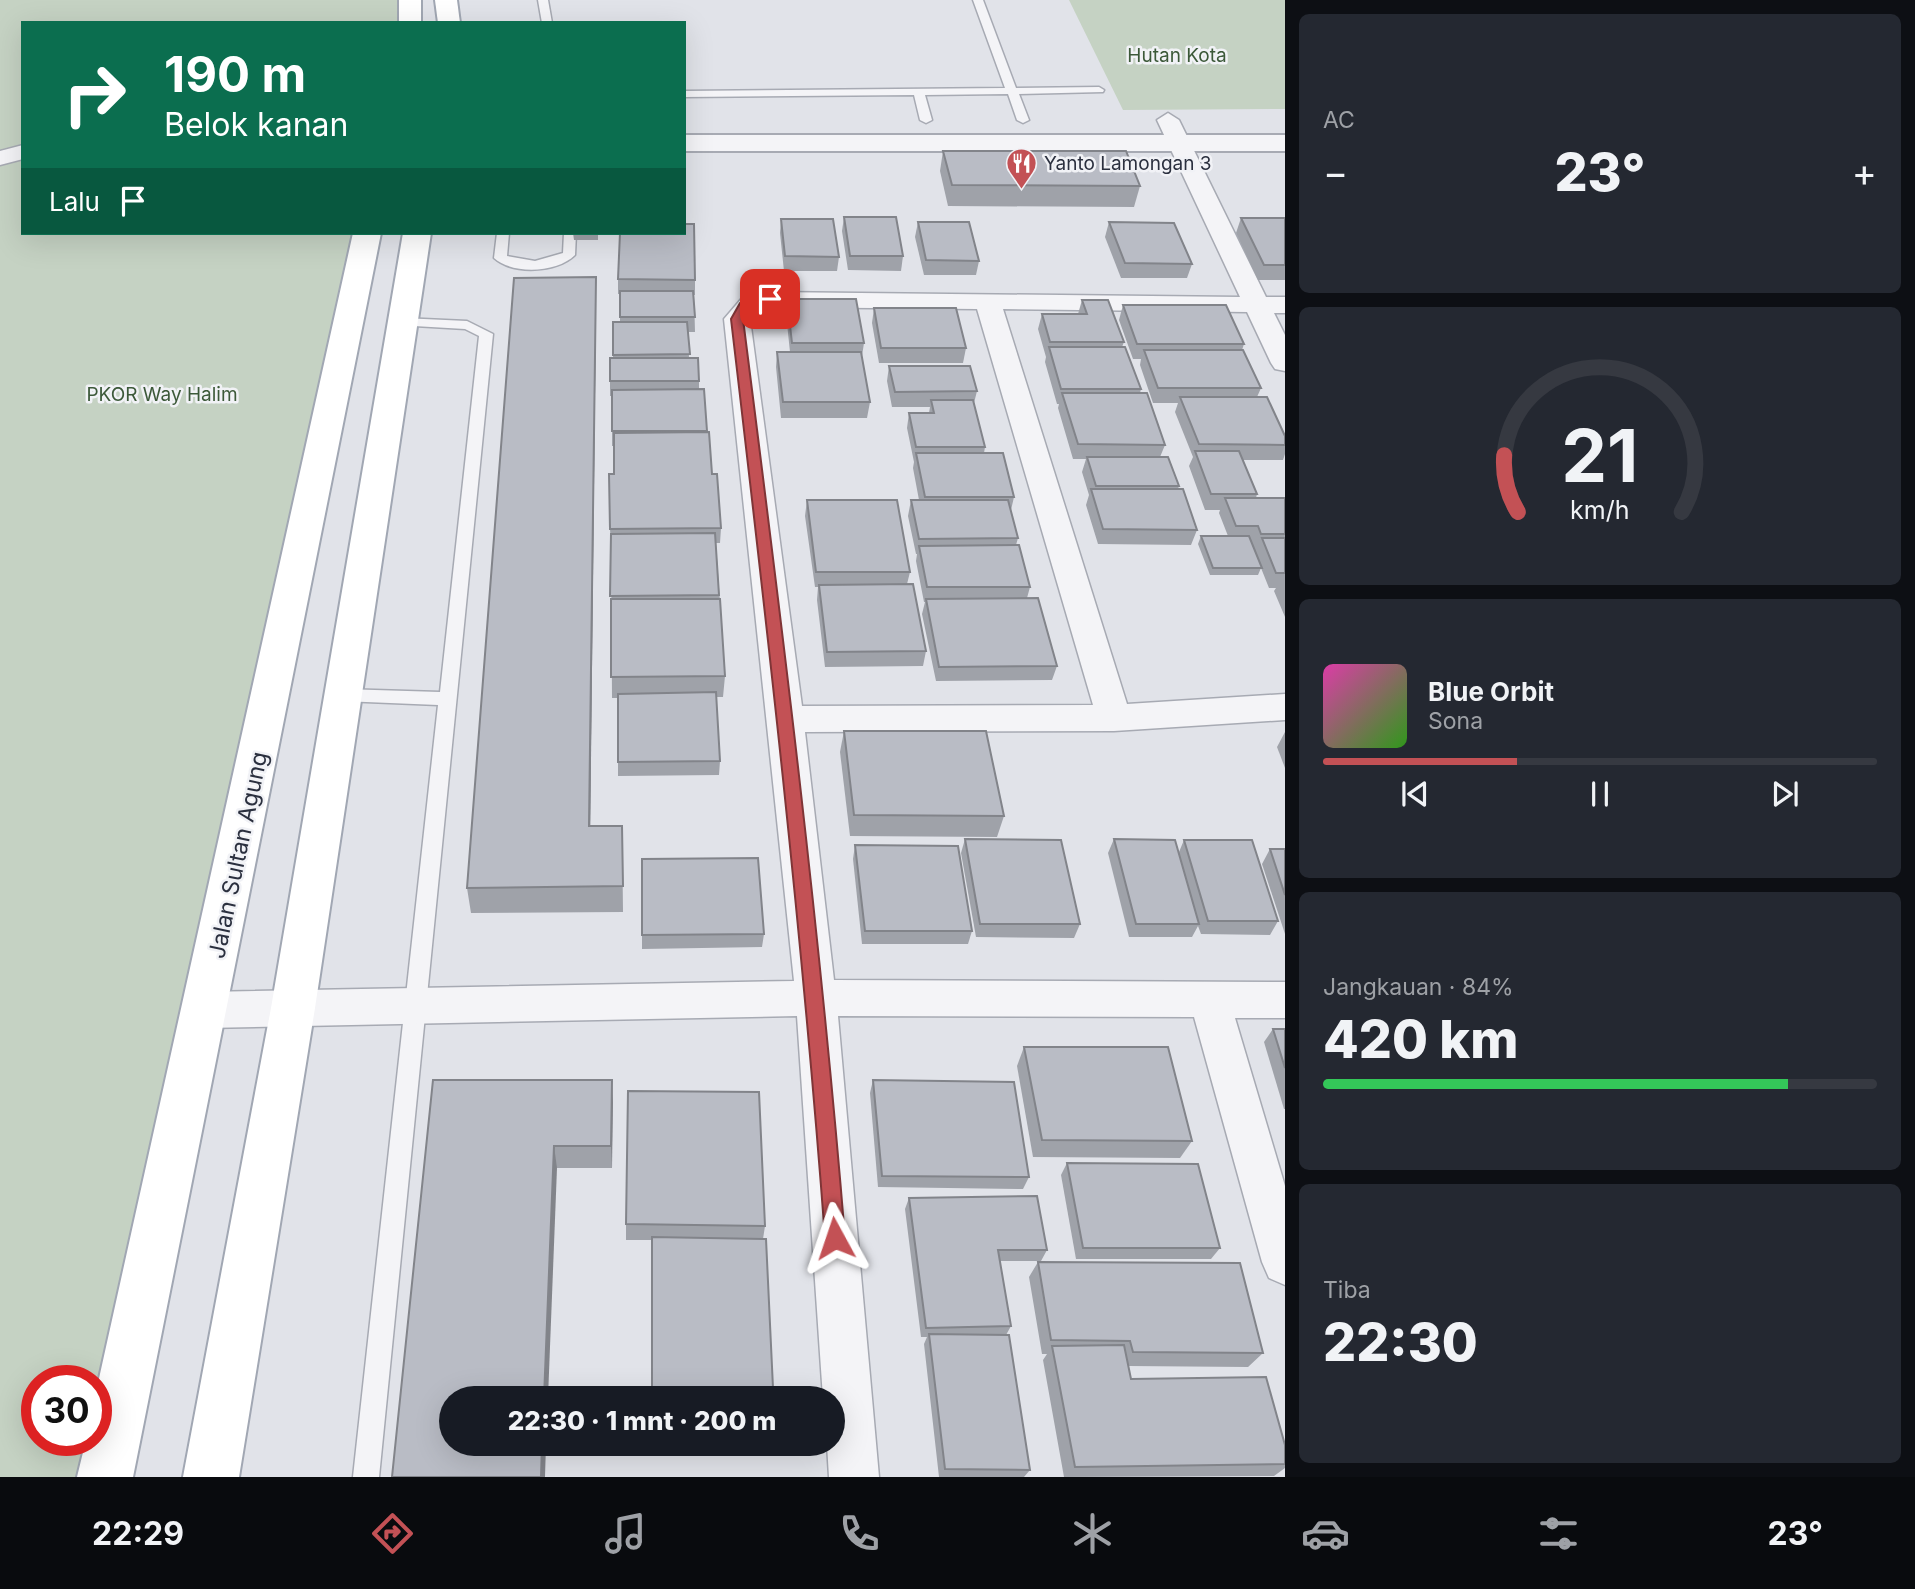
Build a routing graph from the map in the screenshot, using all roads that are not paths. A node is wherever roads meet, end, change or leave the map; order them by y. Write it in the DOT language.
graph roads {
  1 [pos="410,0"];
  2 [pos="446,0"];
  3 [pos="544,0"];
  4 [pos="978,0"];
  5 [pos="410,21"];
  6 [pos="449,21"];
  7 [pos="547,21"];
  8 [pos="1012,90"];
  9 [pos="1099,90"];
  10 [pos="918,91"];
  11 [pos="686,93"];
  12 [pos="686,120"];
  13 [pos="926,120"];
  14 [pos="1023,120"];
  15 [pos="1168,120"];
  16 [pos="1285,120"];
  17 [pos="21,133"];
  18 [pos="0,139"];
  19 [pos="686,143"];
  20 [pos="1285,143"];
  21 [pos="1180,144"];
  22 [pos="21,153"];
  23 [pos="0,158"];
  24 [pos="367,235"];
  25 [pos="417,235"];
  26 [pos="503,235"];
  27 [pos="570,235"];
  28 [pos="987,300"];
  29 [pos="1272,306"];
  30 [pos="402,322"];
  31 [pos="1285,363"];
  32 [pos="342,695"];
  33 [pos="448,699"];
  34 [pos="1285,707"];
  35 [pos="1114,718"];
  36 [pos="786,719"];
  37 [pos="816,998"];
  38 [pos="1209,999"];
  39 [pos="1285,1000"];
  40 [pos="417,1006"];
  41 [pos="293,1008"];
  42 [pos="205,1010"];
  43 [pos="1285,1262"];
  44 [pos="105,1477"];
  45 [pos="211,1477"];
  46 [pos="366,1477"];
  47 [pos="854,1477"];
  1 -- 5 [label="main road"];
  2 -- 6 [label="main road"];
  3 -- 7 [label="lane"];
  4 -- 8 [label="lane"];
  8 -- 9 [label="lane"];
  8 -- 10 [label="lane"];
  8 -- 14 [label="lane"];
  10 -- 11 [label="lane"];
  10 -- 13 [label="lane"];
  12 -- 13 [label="street"];
  13 -- 14 [label="street"];
  14 -- 15 [label="street"];
  15 -- 16 [label="street"];
  15 -- 21 [label="street"];
  17 -- 18 [label="street"];
  19 -- 21 [label="street"];
  20 -- 21 [label="street"];
  21 -- 29 [label="street"];
  22 -- 23 [label="street"];
  24 -- 42 [label="main road, Jalan Sultan Agung"];
  25 -- 30 [label="main road"];
  26 -- 27 [label="lane"];
  28 -- 29 [label="street"];
  28 -- 35 [label="street"];
  28 -- 36 [label="street"];
  29 -- 31 [label="street"];
  30 -- 32 [label="main road"];
  30 -- 33 [label="lane"];
  32 -- 33 [label="lane"];
  32 -- 41 [label="main road"];
  33 -- 40 [label="lane"];
  34 -- 35 [label="street"];
  35 -- 36 [label="street"];
  36 -- 37 [label="street"];
  37 -- 38 [label="street"];
  37 -- 40 [label="street"];
  37 -- 47 [label="street"];
  38 -- 39 [label="street"];
  38 -- 43 [label="street"];
  40 -- 41 [label="street"];
  40 -- 46 [label="lane"];
  41 -- 42 [label="street"];
  41 -- 45 [label="main road"];
  42 -- 44 [label="main road, Jalan Sultan Agung"];
}
